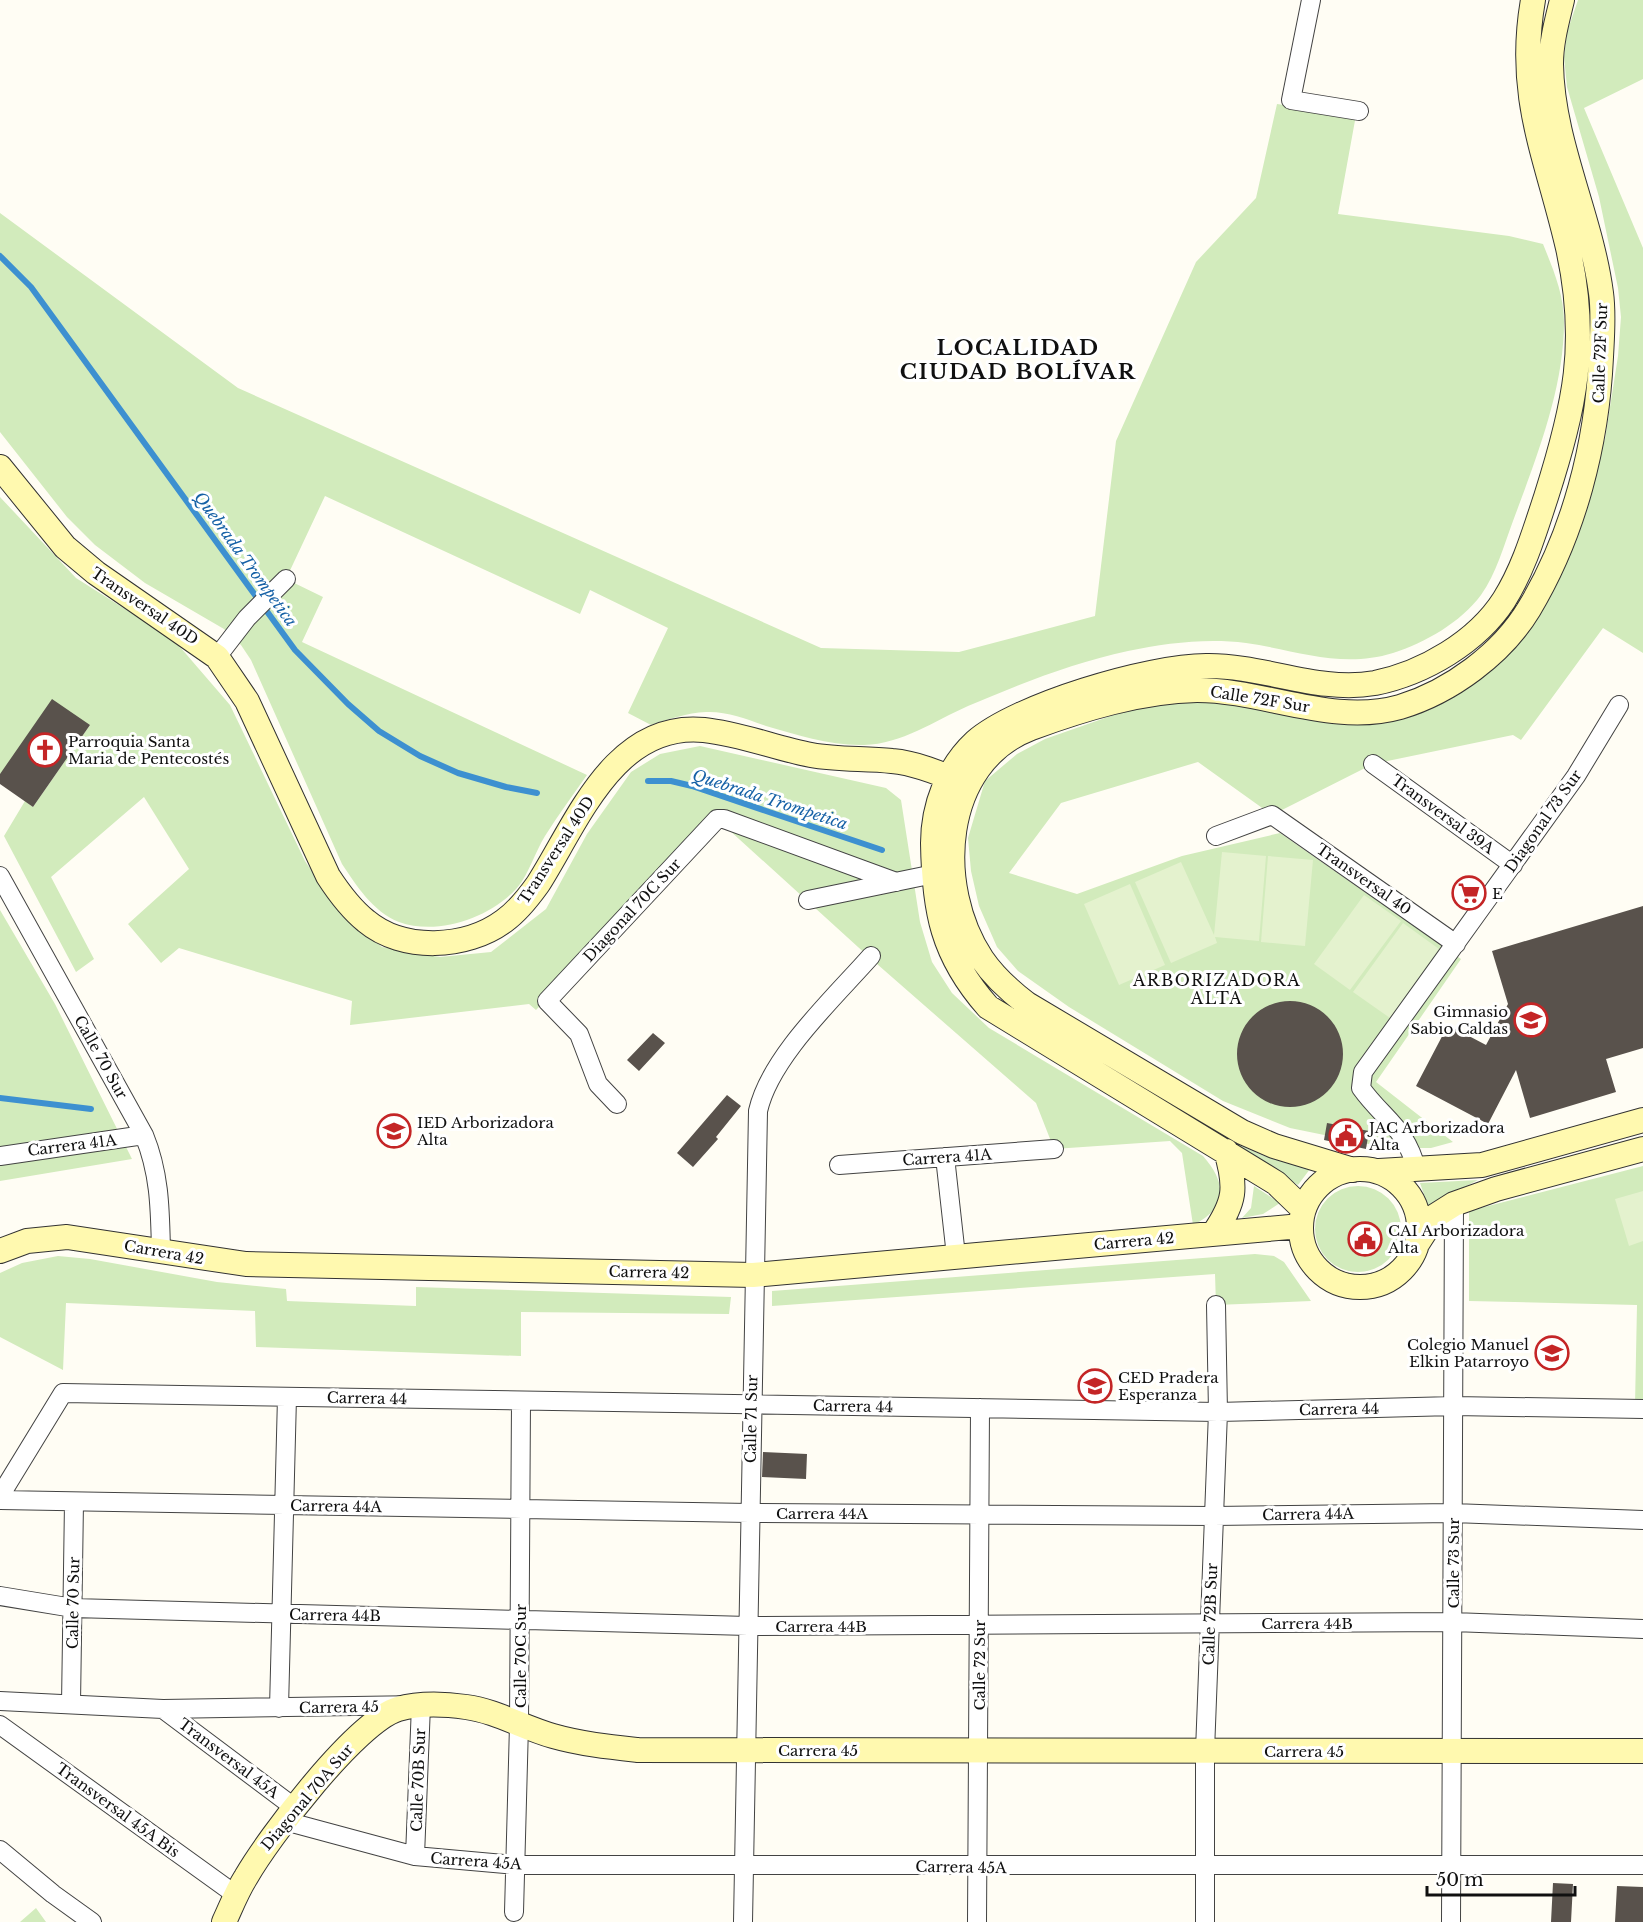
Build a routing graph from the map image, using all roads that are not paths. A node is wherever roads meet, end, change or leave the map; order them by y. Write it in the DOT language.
graph roads {
  1 [pos="1311,0"];
  2 [pos="1533,0"];
  3 [pos="1562,0"];
  4 [pos="1359,111"];
  5 [pos="0,467"];
  6 [pos="286,579"];
  7 [pos="217,657"];
  8 [pos="1619,705"];
  9 [pos="1373,764"];
  10 [pos="957,781"];
  11 [pos="1216,836"];
  12 [pos="1513,864"];
  13 [pos="934,874"];
  14 [pos="0,876"];
  15 [pos="896,882"];
  16 [pos="808,900"];
  17 [pos="1456,944"];
  18 [pos="871,956"];
  19 [pos="617,1104"];
  20 [pos="1643,1120"];
  21 [pos="144,1136"];
  22 [pos="1054,1149"];
  23 [pos="1643,1149"];
  24 [pos="1226,1151"];
  25 [pos="0,1156"];
  26 [pos="945,1157"];
  27 [pos="839,1165"];
  28 [pos="1362,1171"];
  29 [pos="1417,1171"];
  30 [pos="1454,1204"];
  31 [pos="1302,1217"];
  32 [pos="1214,1233"];
  33 [pos="1417,1244"];
  34 [pos="0,1251"];
  35 [pos="161,1251"];
  36 [pos="956,1256"];
  37 [pos="753,1275"];
  38 [pos="1216,1305"];
  39 [pos="287,1397"];
  40 [pos="520,1401"];
  41 [pos="751,1404"];
  42 [pos="1454,1406"];
  43 [pos="980,1408"];
  44 [pos="1643,1409"];
  45 [pos="1218,1412"];
  46 [pos="0,1498"];
  47 [pos="74,1502"];
  48 [pos="284,1505"];
  49 [pos="520,1509"];
  50 [pos="749,1513"];
  51 [pos="1453,1513"];
  52 [pos="980,1514"];
  53 [pos="1214,1515"];
  54 [pos="1643,1520"];
  55 [pos="0,1596"];
  56 [pos="73,1608"];
  57 [pos="280,1614"];
  58 [pos="520,1620"];
  59 [pos="1453,1622"];
  60 [pos="1210,1624"];
  61 [pos="747,1626"];
  62 [pos="979,1627"];
  63 [pos="1643,1629"];
  64 [pos="0,1701"];
  65 [pos="71,1704"];
  66 [pos="421,1705"];
  67 [pos="279,1708"];
  68 [pos="164,1709"];
  69 [pos="0,1725"];
  70 [pos="519,1725"];
  71 [pos="746,1750"];
  72 [pos="978,1751"];
  73 [pos="1205,1751"];
  74 [pos="1452,1751"];
  75 [pos="1643,1751"];
  76 [pos="290,1815"];
  77 [pos="0,1850"];
  78 [pos="415,1856"];
  79 [pos="744,1863"];
  80 [pos="516,1865"];
  81 [pos="1643,1865"];
  82 [pos="1206,1866"];
  83 [pos="1452,1866"];
  84 [pos="978,1867"];
  85 [pos="236,1895"];
  86 [pos="514,1912"];
  87 [pos="92,1922"];
  88 [pos="224,1922"];
  89 [pos="743,1922"];
  90 [pos="977,1922"];
  91 [pos="1205,1922"];
  92 [pos="1451,1922"];
  1 -- 4 [label="street"];
  2 -- 10 [label="street, Calle 72F Sur"];
  3 -- 10 [label="street, Calle 72F Sur"];
  5 -- 7 [label="street, Transversal 40D"];
  6 -- 7 [label="street"];
  7 -- 10 [label="street, Transversal 40D"];
  8 -- 12 [label="street, Diagonal 73 Sur"];
  9 -- 12 [label="street, Transversal 39A"];
  10 -- 13 [label="street, Calle 72F Sur"];
  10 -- 28 [label="street, Calle 72F Sur"];
  11 -- 17 [label="street, Transversal 40"];
  12 -- 17 [label="street, Diagonal 73 Sur"];
  13 -- 15 [label="street"];
  13 -- 24 [label="street, Calle 72F Sur"];
  14 -- 21 [label="street, Calle 70 Sur"];
  15 -- 16 [label="street"];
  15 -- 19 [label="street, Diagonal 70C Sur"];
  17 -- 29 [label="street, Diagonal 73 Sur"];
  18 -- 37 [label="street, Calle 71 Sur"];
  20 -- 29 [label="street"];
  21 -- 25 [label="street, Carrera 41A"];
  21 -- 35 [label="street, Calle 70 Sur"];
  22 -- 26 [label="street, Carrera 41A"];
  23 -- 30 [label="street"];
  24 -- 31 [label="street, Calle 72F Sur"];
  24 -- 32 [label="street"];
  26 -- 27 [label="street, Carrera 41A"];
  26 -- 36 [label="street"];
  28 -- 29 [label="street"];
  28 -- 31 [label="street"];
  28 -- 33 [label="street"];
  30 -- 33 [label="street"];
  30 -- 42 [label="street, Calle 73 Sur"];
  31 -- 32 [label="street, Carrera 42"];
  31 -- 33 [label="street"];
  32 -- 36 [label="street, Carrera 42"];
  34 -- 35 [label="street, Carrera 42"];
  35 -- 37 [label="street, Carrera 42"];
  36 -- 37 [label="street, Carrera 42"];
  37 -- 41 [label="street, Calle 71 Sur"];
  38 -- 45 [label="street, Calle 72B Sur"];
  39 -- 40 [label="street, Carrera 44"];
  39 -- 46 [label="street, Carrera 44"];
  39 -- 48 [label="street"];
  40 -- 41 [label="street, Carrera 44"];
  40 -- 49 [label="street, Calle 70C Sur"];
  41 -- 43 [label="street, Carrera 44"];
  41 -- 50 [label="street, Calle 71 Sur"];
  42 -- 44 [label="street, Carrera 44"];
  42 -- 45 [label="street, Carrera 44"];
  42 -- 51 [label="street, Calle 73 Sur"];
  43 -- 45 [label="street, Carrera 44"];
  43 -- 52 [label="street, Calle 72 Sur"];
  45 -- 53 [label="street, Calle 72B Sur"];
  46 -- 47 [label="street, Carrera 44A"];
  47 -- 48 [label="street, Carrera 44A"];
  47 -- 56 [label="street, Calle 70 Sur"];
  48 -- 49 [label="street, Carrera 44A"];
  48 -- 57 [label="street"];
  49 -- 50 [label="street, Carrera 44A"];
  49 -- 58 [label="street, Calle 70C Sur"];
  50 -- 52 [label="street, Carrera 44A"];
  50 -- 61 [label="street, Calle 71 Sur"];
  51 -- 53 [label="street, Carrera 44A"];
  51 -- 54 [label="street, Carrera 44A"];
  51 -- 59 [label="street, Calle 73 Sur"];
  52 -- 53 [label="street, Carrera 44A"];
  52 -- 62 [label="street, Calle 72 Sur"];
  53 -- 60 [label="street, Calle 72B Sur"];
  55 -- 56 [label="street, Carrera 44B"];
  56 -- 57 [label="street, Carrera 44B"];
  56 -- 65 [label="street, Calle 70 Sur"];
  57 -- 58 [label="street, Carrera 44B"];
  57 -- 67 [label="street"];
  58 -- 61 [label="street, Carrera 44B"];
  58 -- 70 [label="street, Calle 70C Sur"];
  59 -- 60 [label="street, Carrera 44B"];
  59 -- 63 [label="street, Carrera 44B"];
  59 -- 74 [label="street, Calle 73 Sur"];
  60 -- 62 [label="street, Carrera 44B"];
  60 -- 73 [label="street, Calle 72B Sur"];
  61 -- 62 [label="street, Carrera 44B"];
  61 -- 71 [label="street, Calle 71 Sur"];
  62 -- 72 [label="street, Calle 72 Sur"];
  64 -- 65 [label="street, Carrera 45"];
  65 -- 68 [label="street, Carrera 45"];
  66 -- 67 [label="street, Carrera 45"];
  66 -- 70 [label="street, Carrera 45"];
  66 -- 76 [label="street, Diagonal 70A Sur"];
  66 -- 78 [label="street, Calle 70B Sur"];
  67 -- 68 [label="street, Carrera 45"];
  68 -- 76 [label="street, Transversal 45A"];
  69 -- 85 [label="street, Transversal 45A Bis"];
  70 -- 71 [label="street, Carrera 45"];
  70 -- 80 [label="street, Calle 70C Sur"];
  71 -- 72 [label="street, Carrera 45"];
  71 -- 79 [label="street, Calle 71 Sur"];
  72 -- 73 [label="street, Carrera 45"];
  72 -- 84 [label="street, Calle 72 Sur"];
  73 -- 74 [label="street, Carrera 45"];
  73 -- 82 [label="street, Calle 72B Sur"];
  74 -- 75 [label="street, Carrera 45"];
  74 -- 83 [label="street, Calle 73 Sur"];
  76 -- 78 [label="street, Carrera 45A"];
  76 -- 85 [label="street, Diagonal 70A Sur"];
  77 -- 87 [label="street"];
  78 -- 80 [label="street, Carrera 45A"];
  79 -- 80 [label="street, Carrera 45A"];
  79 -- 84 [label="street, Carrera 45A"];
  79 -- 89 [label="street, Calle 71 Sur"];
  80 -- 86 [label="street, Calle 70C Sur"];
  81 -- 83 [label="street, Carrera 45A"];
  82 -- 83 [label="street, Carrera 45A"];
  82 -- 84 [label="street, Carrera 45A"];
  82 -- 91 [label="street, Calle 72B Sur"];
  83 -- 92 [label="street, Calle 73 Sur"];
  84 -- 90 [label="street, Calle 72 Sur"];
  85 -- 88 [label="street, Diagonal 70A Sur"];
}
